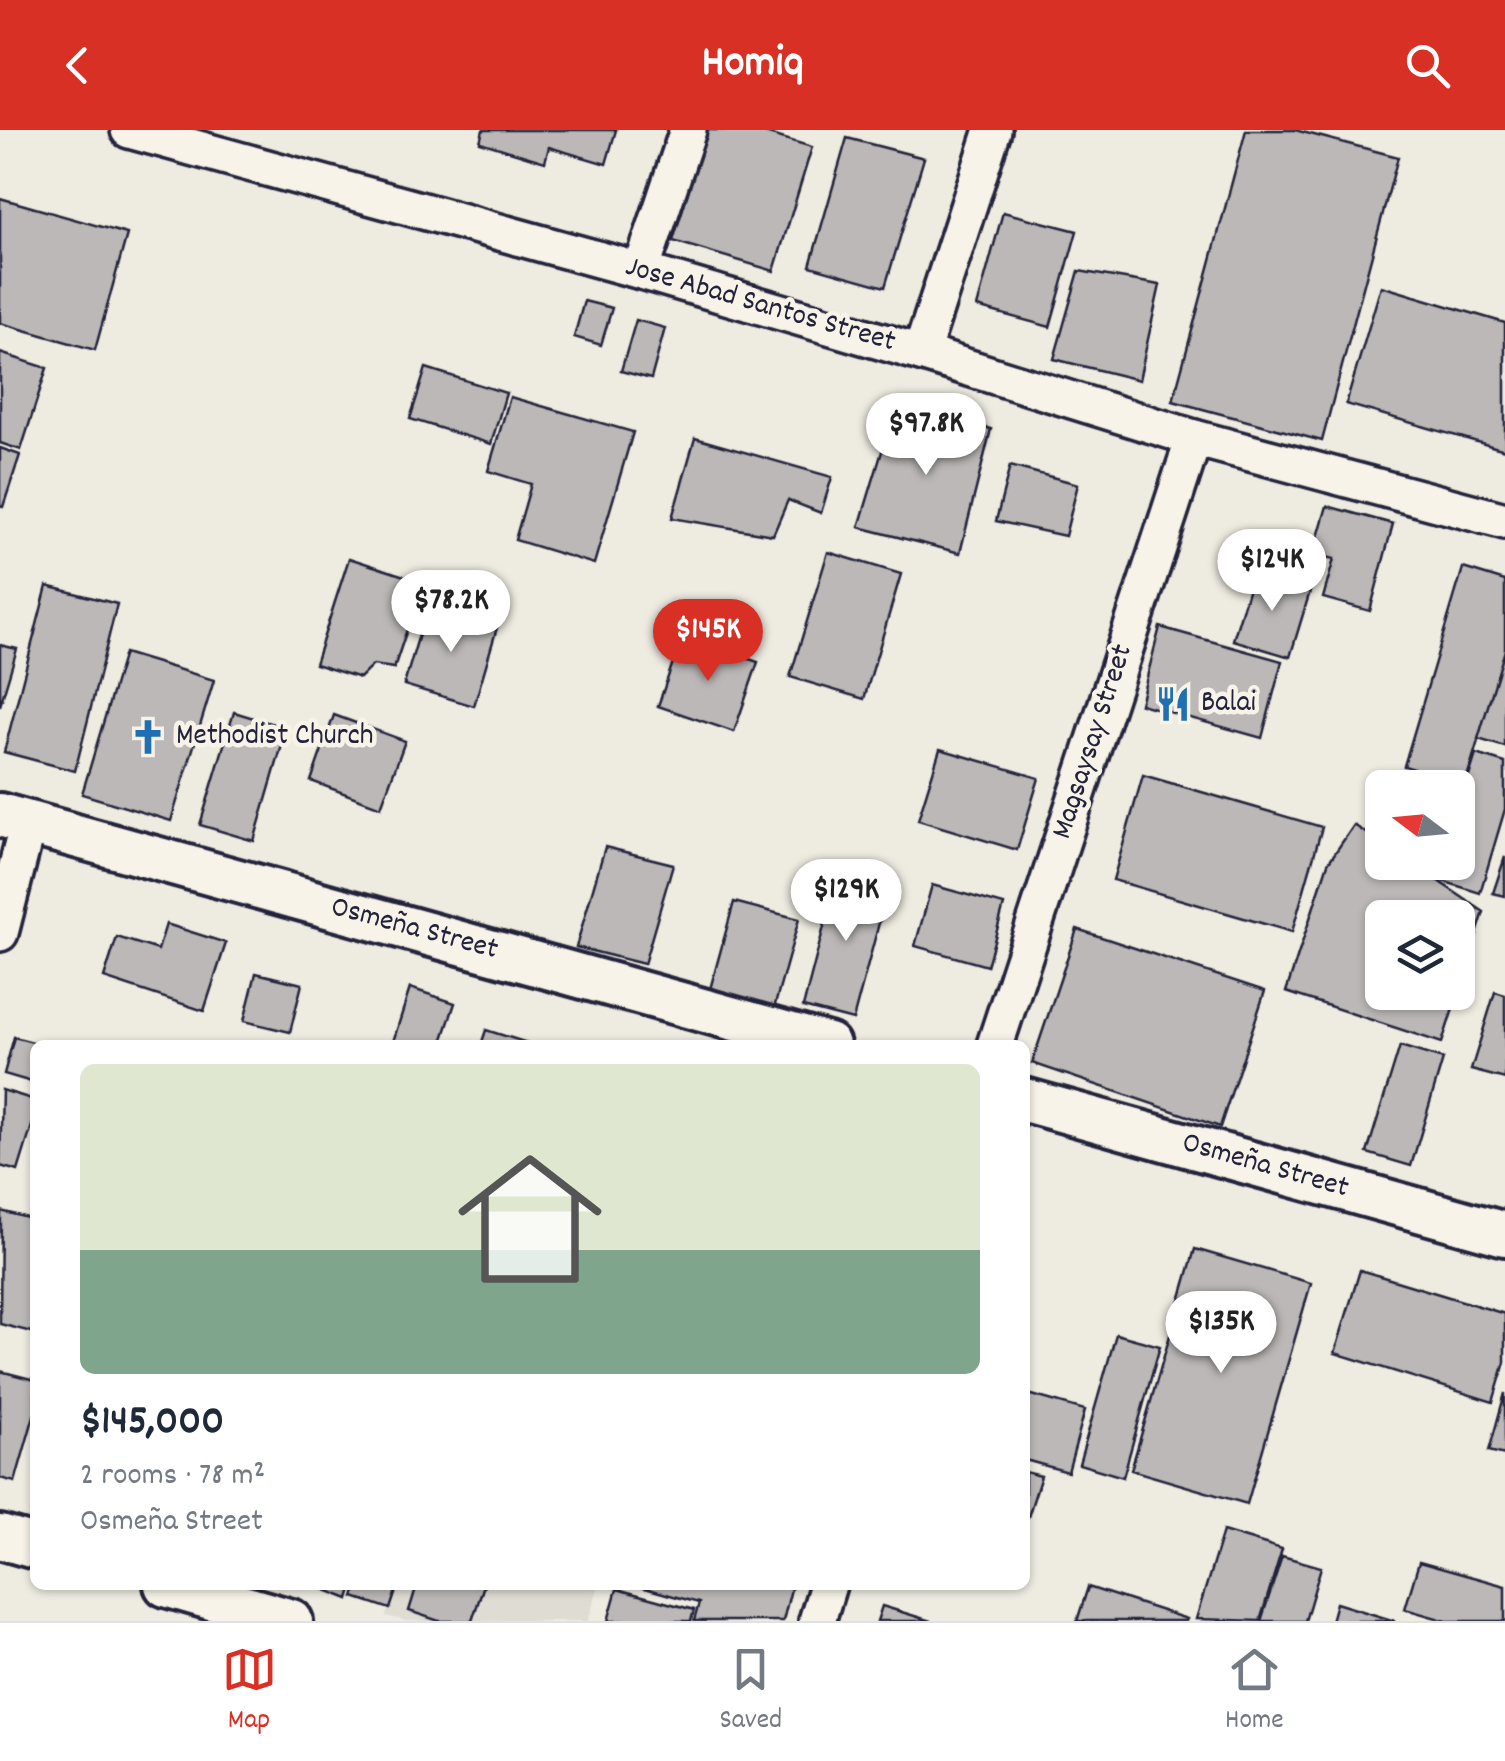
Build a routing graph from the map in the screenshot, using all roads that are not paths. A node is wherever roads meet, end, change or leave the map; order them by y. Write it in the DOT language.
graph roads {
  1 [pos="128,130"];
  2 [pos="688,130"];
  3 [pos="993,130"];
  4 [pos="641,271"];
  5 [pos="920,353"];
  6 [pos="1194,438"];
  7 [pos="1505,521"];
  8 [pos="14,819"];
  9 [pos="0,934"];
  10 [pos="810,1040"];
  11 [pos="996,1040"];
  12 [pos="1030,1101"];
  13 [pos="1505,1234"];
  14 [pos="0,1537"];
  15 [pos="30,1546"];
  16 [pos="183,1590"];
  17 [pos="826,1590"];
  18 [pos="291,1621"];
  19 [pos="817,1621"];
  1 -- 4 [label="street, Jose Abad Santos Street"];
  2 -- 4 [label="street"];
  3 -- 5 [label="street"];
  4 -- 5 [label="street, Jose Abad Santos Street"];
  5 -- 6 [label="street, Jose Abad Santos Street"];
  6 -- 7 [label="street, Jose Abad Santos Street"];
  6 -- 11 [label="street, Magsaysay Street"];
  8 -- 9 [label="street"];
  8 -- 10 [label="street, Osmeña Street"];
  12 -- 13 [label="street, Osmeña Street"];
  14 -- 15 [label="street"];
  16 -- 18 [label="street"];
  17 -- 19 [label="street"];
}
